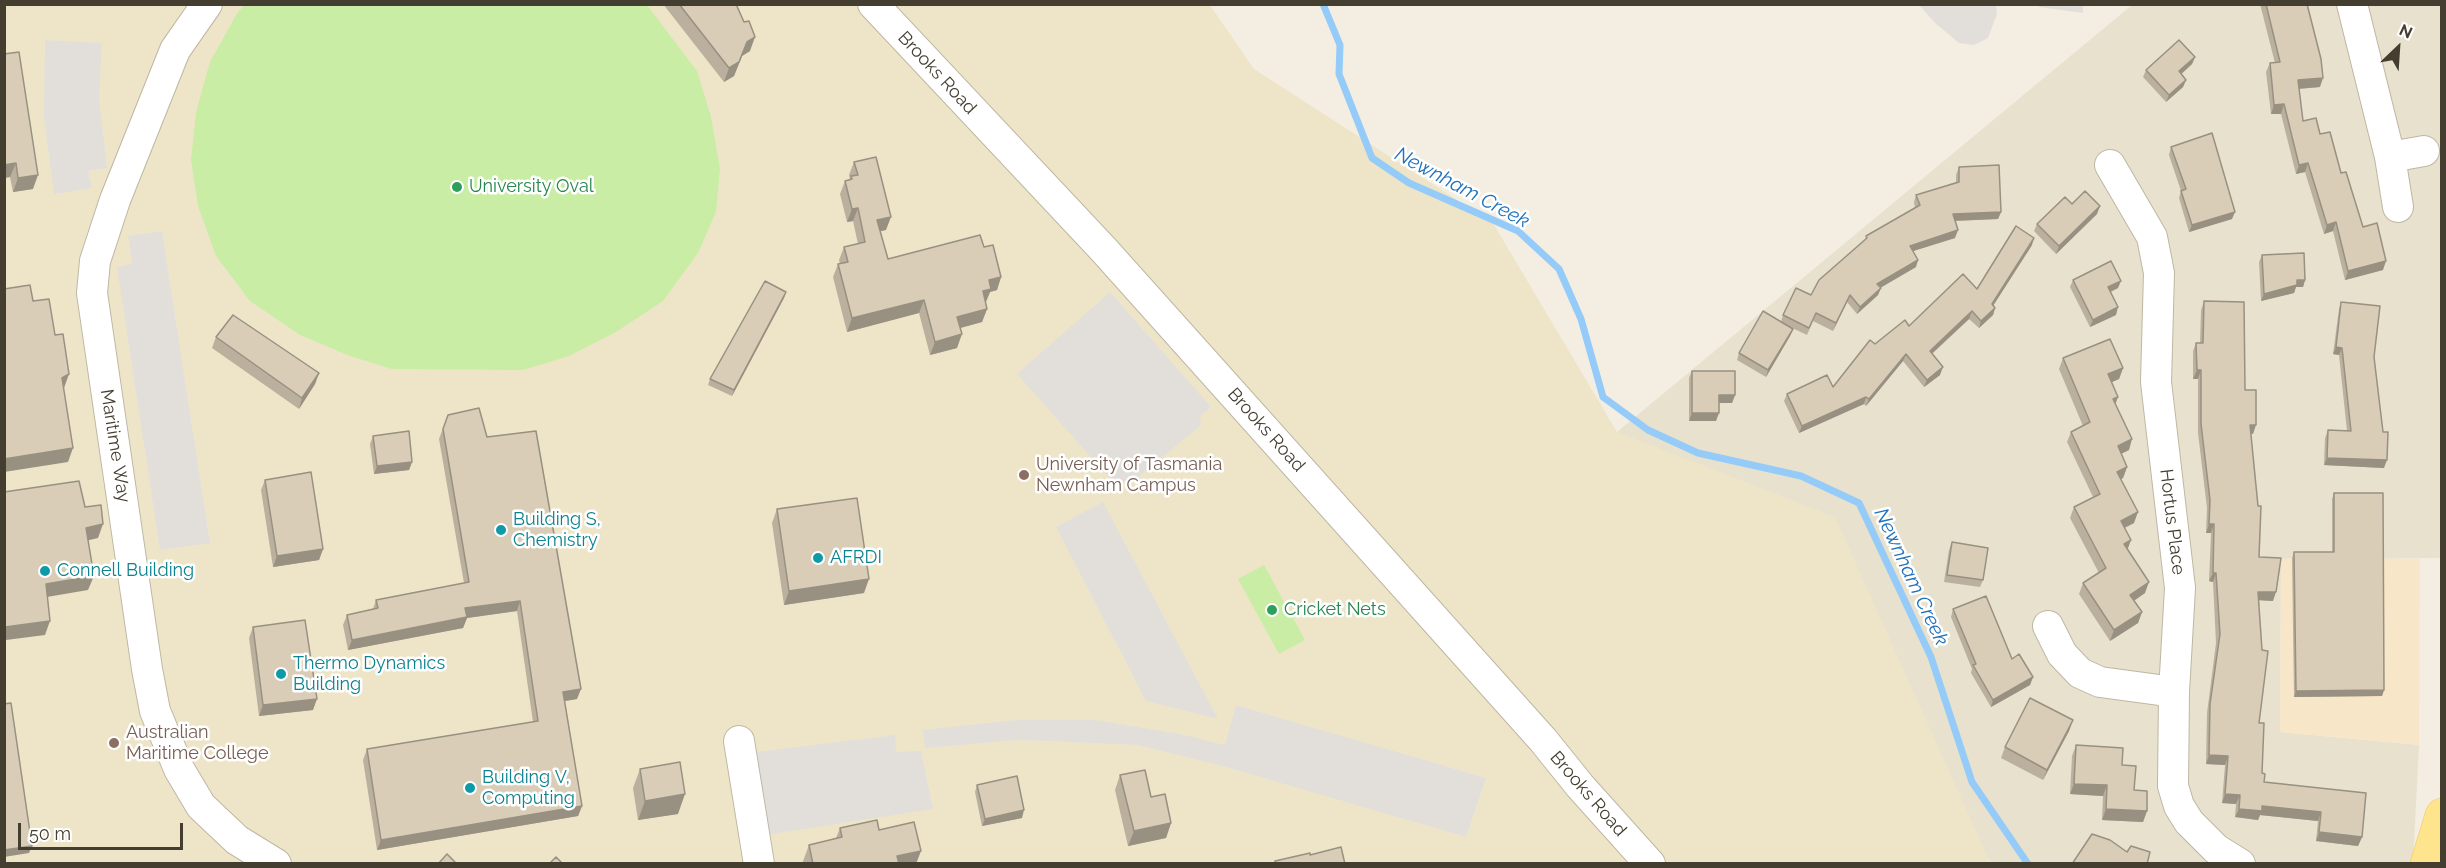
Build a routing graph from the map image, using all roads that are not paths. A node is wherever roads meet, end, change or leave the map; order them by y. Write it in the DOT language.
graph roads {
  1 [pos="207,4"];
  2 [pos="873,4"];
  3 [pos="2352,4"];
  4 [pos="2424,151"];
  5 [pos="2390,157"];
  6 [pos="2110,165"];
  7 [pos="2398,207"];
  8 [pos="2048,626"];
  9 [pos="2174,692"];
  10 [pos="739,741"];
  11 [pos="2442,815"];
  12 [pos="276,864"];
  13 [pos="759,864"];
  14 [pos="1650,864"];
  15 [pos="2240,864"];
  16 [pos="2427,864"];
  1 -- 12 [label="street, Maritime Way"];
  2 -- 14 [label="street, Brooks Road"];
  3 -- 5 [label="street"];
  4 -- 5 [label="street"];
  5 -- 7 [label="street"];
  6 -- 9 [label="street, Hortus Place"];
  8 -- 9 [label="street"];
  9 -- 15 [label="street, Hortus Place"];
  10 -- 13 [label="street"];
  11 -- 16 [label="main road"];
}
